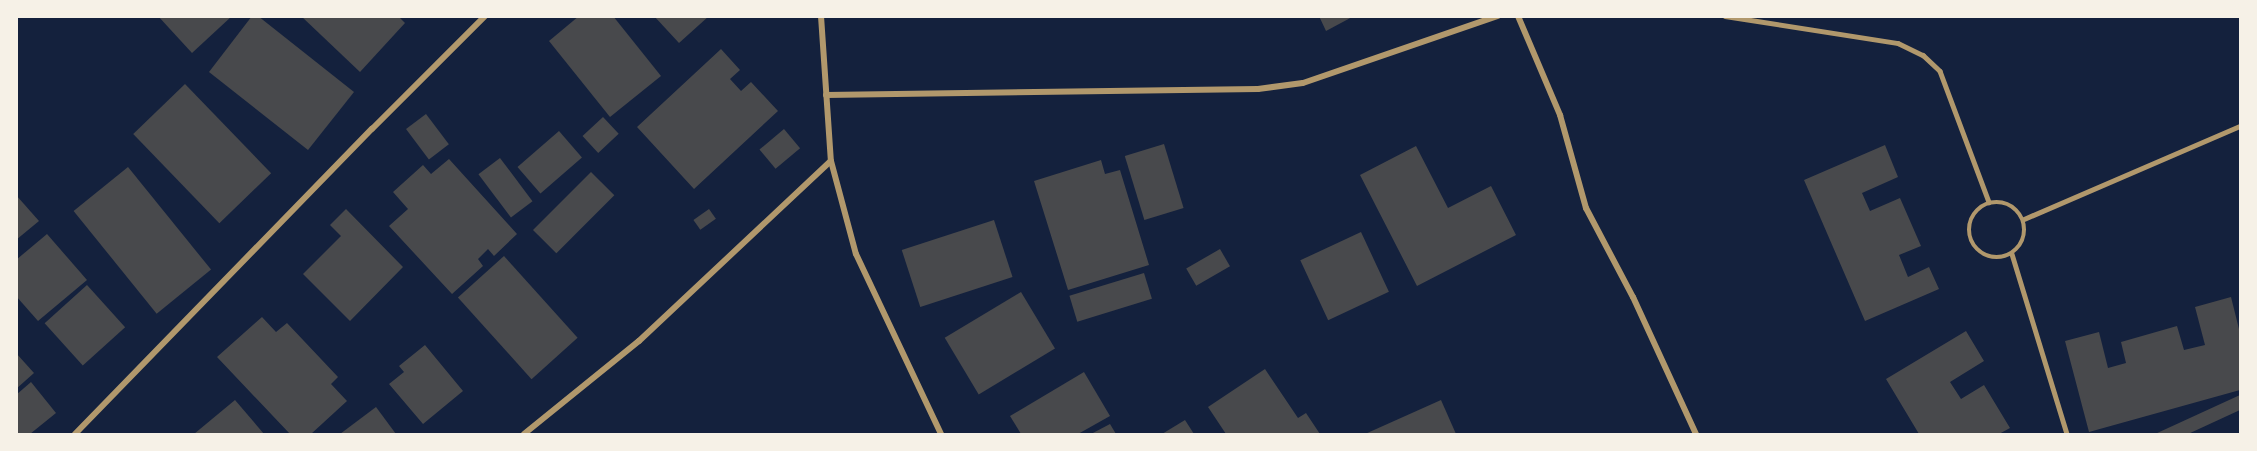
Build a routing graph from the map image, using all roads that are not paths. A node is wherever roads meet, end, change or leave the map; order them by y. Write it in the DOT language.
graph roads {
  1 [pos="486,16"];
  2 [pos="821,16"];
  3 [pos="1498,16"];
  4 [pos="1518,16"];
  5 [pos="1725,16"];
  6 [pos="826,95"];
  7 [pos="2241,126"];
  8 [pos="831,161"];
  9 [pos="1989,202"];
  10 [pos="2024,219"];
  11 [pos="2013,254"];
  12 [pos="75,435"];
  13 [pos="524,435"];
  14 [pos="941,435"];
  15 [pos="1696,435"];
  16 [pos="2067,435"];
  1 -- 12 [label="street"];
  2 -- 6 [label="street"];
  3 -- 6 [label="street"];
  4 -- 15 [label="street"];
  5 -- 9 [label="lane"];
  6 -- 8 [label="street"];
  7 -- 10 [label="lane"];
  8 -- 13 [label="street"];
  8 -- 14 [label="street"];
  9 -- 10 [label="lane"];
  9 -- 11 [label="lane"];
  10 -- 11 [label="lane"];
  11 -- 16 [label="lane"];
}
